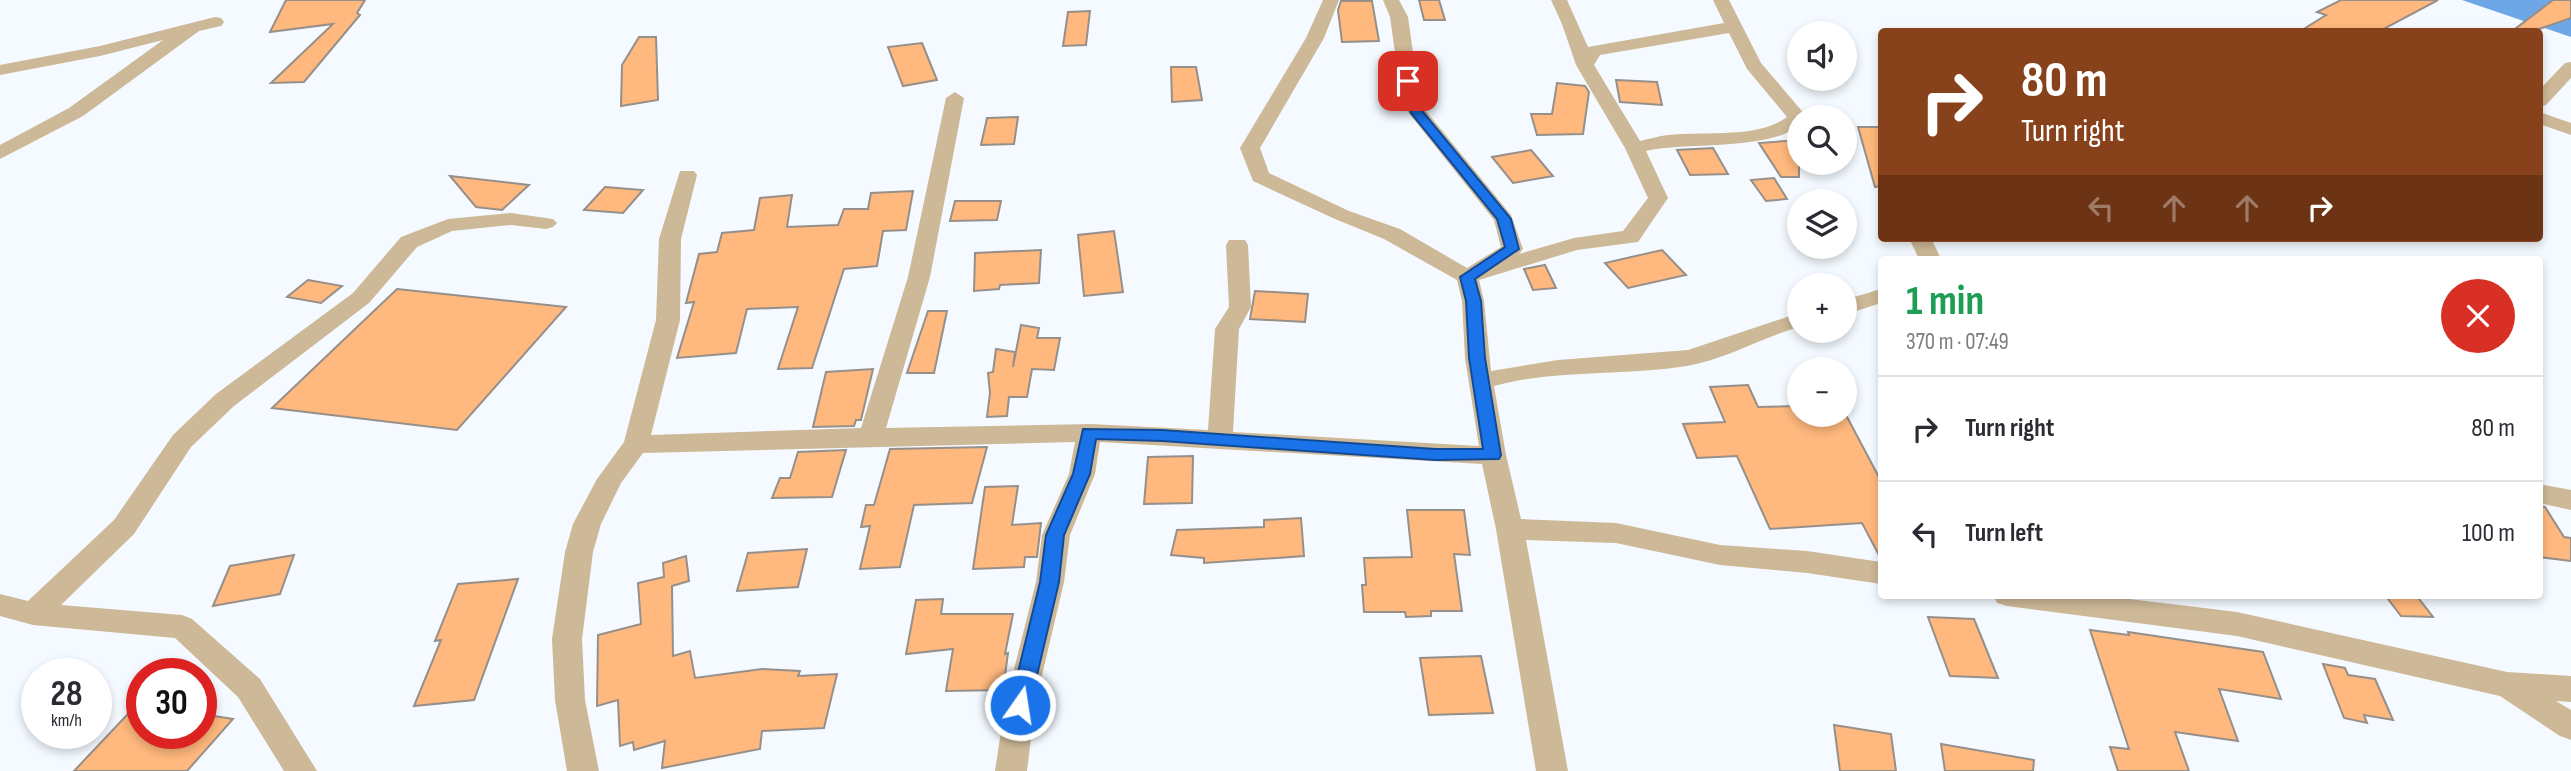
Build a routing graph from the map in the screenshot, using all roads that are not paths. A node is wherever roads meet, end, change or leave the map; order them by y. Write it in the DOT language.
graph roads {
  1 [pos="1331,0"];
  2 [pos="1391,0"];
  3 [pos="1559,0"];
  4 [pos="1721,0"];
  5 [pos="215,22"];
  6 [pos="194,27"];
  7 [pos="1733,27"];
  8 [pos="1585,65"];
  9 [pos="2571,67"];
  10 [pos="0,70"];
  11 [pos="2543,97"];
  12 [pos="955,98"];
  13 [pos="2543,119"];
  14 [pos="2571,129"];
  15 [pos="1635,148"];
  16 [pos="0,153"];
  17 [pos="687,175"];
  18 [pos="546,223"];
  19 [pos="1237,246"];
  20 [pos="1467,277"];
  21 [pos="1878,297"];
  22 [pos="1857,304"];
  23 [pos="1787,323"];
  24 [pos="1481,382"];
  25 [pos="1089,433"];
  26 [pos="871,436"];
  27 [pos="1220,441"];
  28 [pos="636,444"];
  29 [pos="1493,455"];
  30 [pos="2543,494"];
  31 [pos="2569,501"];
  32 [pos="1510,529"];
  33 [pos="1878,573"];
  34 [pos="2039,599"];
  35 [pos="0,606"];
  36 [pos="33,614"];
  37 [pos="2507,684"];
  38 [pos="2571,689"];
  39 [pos="2571,727"];
  40 [pos="301,771"];
  41 [pos="583,771"];
  42 [pos="1012,771"];
  43 [pos="1552,771"];
  1 -- 20 [label="street"];
  2 -- 20 [label="street"];
  3 -- 8 [label="street"];
  4 -- 7 [label="street"];
  5 -- 6 [label="street"];
  6 -- 10 [label="street"];
  6 -- 16 [label="street"];
  7 -- 8 [label="street"];
  7 -- 15 [label="street"];
  8 -- 15 [label="street"];
  9 -- 11 [label="street"];
  12 -- 26 [label="street"];
  13 -- 14 [label="street"];
  15 -- 20 [label="street"];
  17 -- 28 [label="street"];
  18 -- 36 [label="street"];
  19 -- 27 [label="street"];
  20 -- 24 [label="street"];
  21 -- 22 [label="street"];
  23 -- 24 [label="street"];
  24 -- 29 [label="street"];
  25 -- 26 [label="street"];
  25 -- 27 [label="street"];
  25 -- 42 [label="street"];
  26 -- 28 [label="street"];
  27 -- 29 [label="street"];
  28 -- 41 [label="street"];
  29 -- 32 [label="street"];
  30 -- 31 [label="street"];
  32 -- 33 [label="street"];
  32 -- 43 [label="street"];
  34 -- 37 [label="street"];
  35 -- 36 [label="street"];
  36 -- 40 [label="street"];
  37 -- 38 [label="street"];
  37 -- 39 [label="street"];
}
